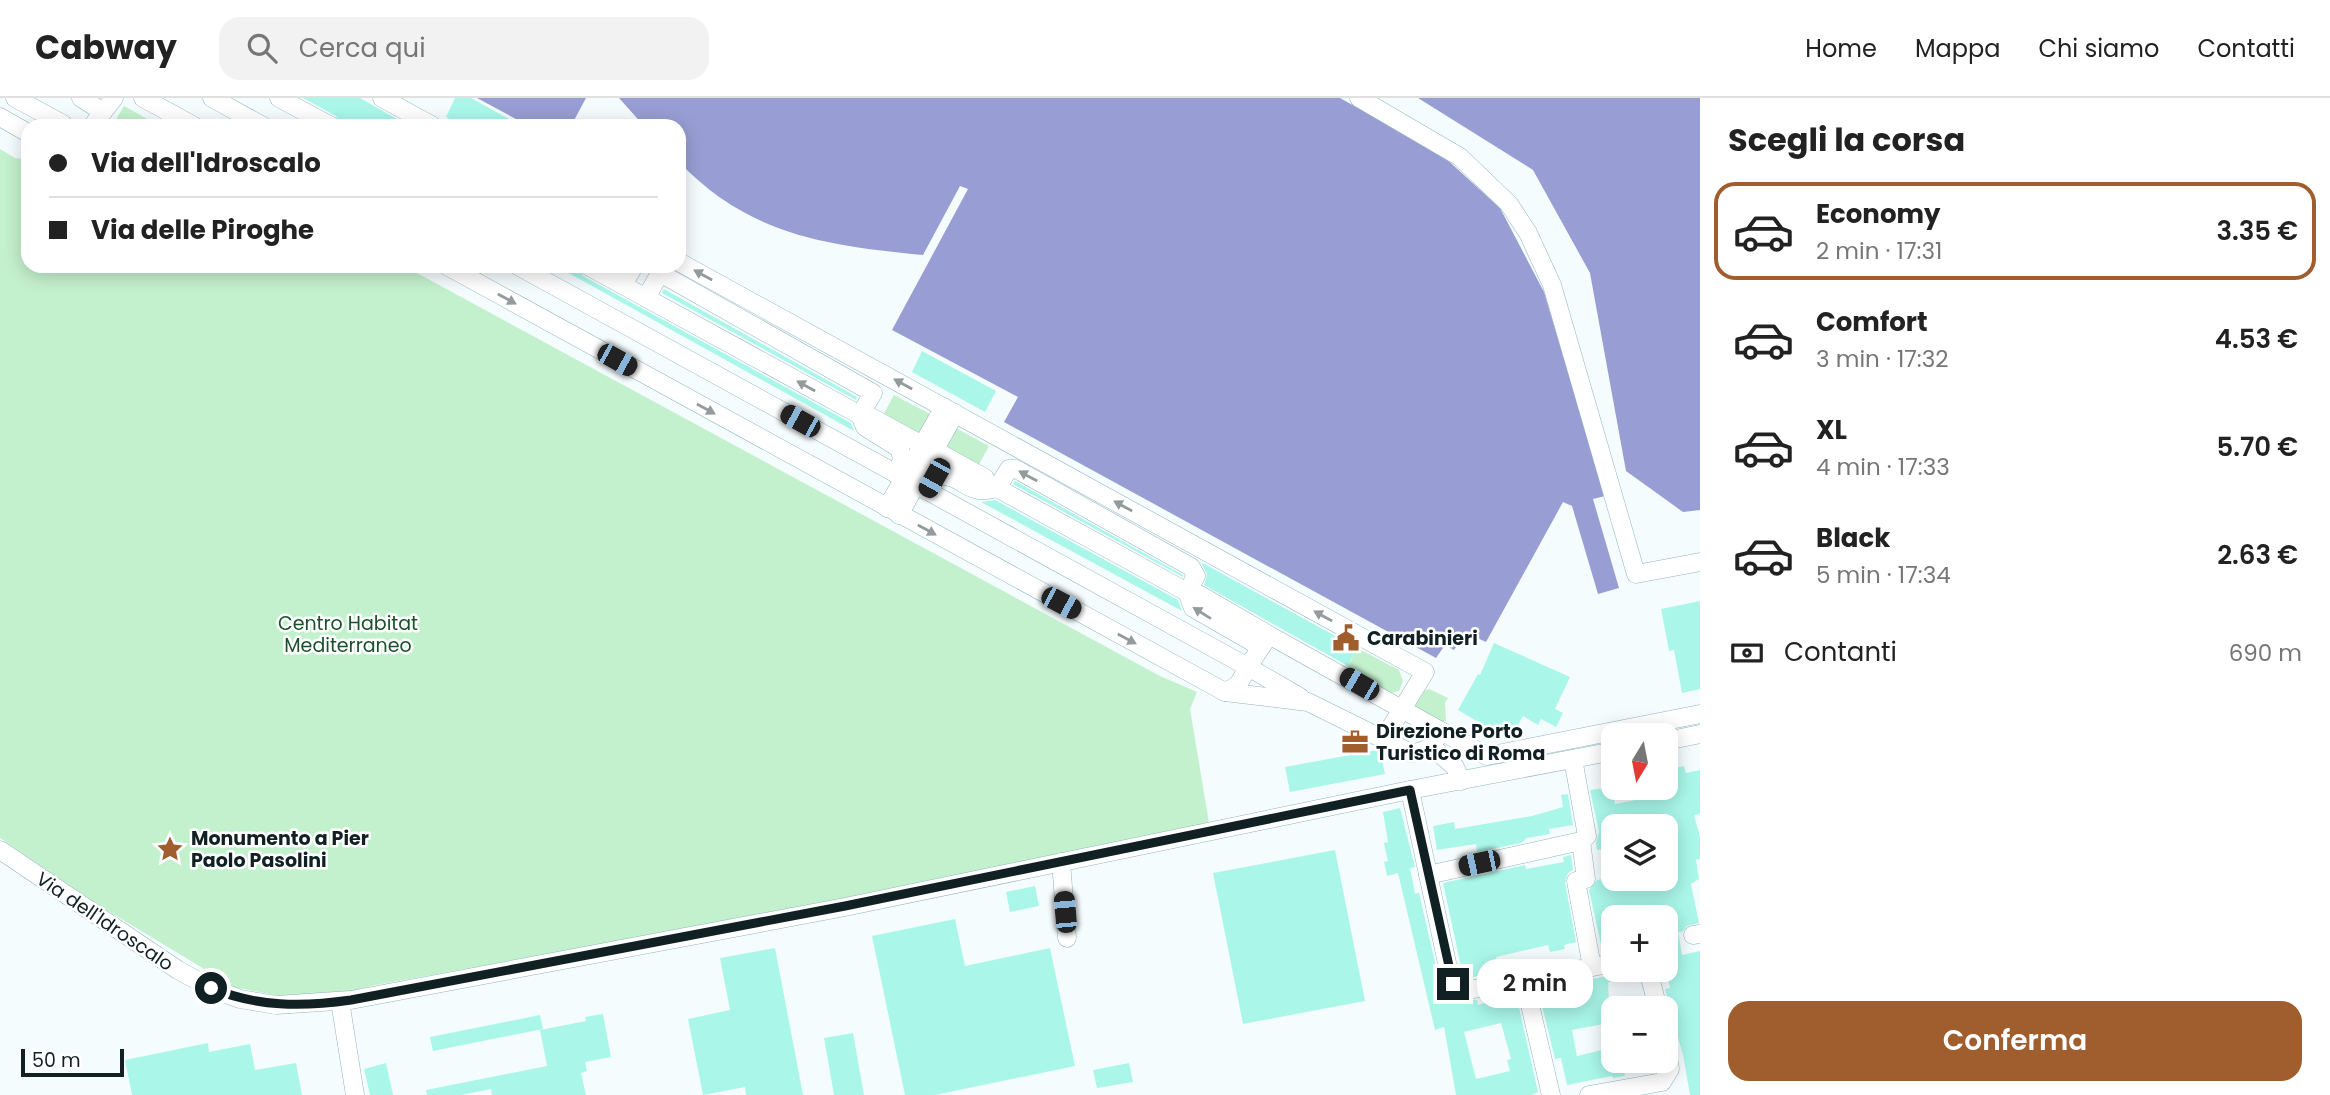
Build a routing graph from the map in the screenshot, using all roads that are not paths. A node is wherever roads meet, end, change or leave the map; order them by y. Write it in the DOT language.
graph roads {
  1 [pos="15,98"];
  2 [pos="82,98"];
  3 [pos="143,98"];
  4 [pos="212,98"];
  5 [pos="279,98"];
  6 [pos="382,98"];
  7 [pos="1359,98"];
  8 [pos="103,112"];
  9 [pos="0,117"];
  10 [pos="51,119"];
  11 [pos="66,119"];
  12 [pos="181,119"];
  13 [pos="250,119"];
  14 [pos="318,119"];
  15 [pos="420,119"];
  16 [pos="21,129"];
  17 [pos="0,130"];
  18 [pos="21,138"];
  19 [pos="686,265"];
  20 [pos="460,273"];
  21 [pos="531,273"];
  22 [pos="601,273"];
  23 [pos="630,273"];
  24 [pos="623,285"];
  25 [pos="646,298"];
  26 [pos="949,410"];
  27 [pos="865,416"];
  28 [pos="928,448"];
  29 [pos="911,482"];
  30 [pos="991,483"];
  31 [pos="893,512"];
  32 [pos="1700,562"];
  33 [pos="1193,594"];
  34 [pos="1265,641"];
  35 [pos="1248,667"];
  36 [pos="1225,692"];
  37 [pos="1308,702"];
  38 [pos="1403,709"];
  39 [pos="1700,714"];
  40 [pos="1441,731"];
  41 [pos="1700,734"];
  42 [pos="1678,739"];
  43 [pos="1383,740"];
  44 [pos="1432,747"];
  45 [pos="1601,754"];
  46 [pos="1573,759"];
  47 [pos="1461,780"];
  48 [pos="1410,790"];
  49 [pos="1581,841"];
  50 [pos="0,850"];
  51 [pos="1061,862"];
  52 [pos="1427,875"];
  53 [pos="1067,938"];
  54 [pos="1601,965"];
  55 [pos="1592,967"];
  56 [pos="1524,979"];
  57 [pos="340,1001"];
  58 [pos="1668,1073"];
  59 [pos="355,1095"];
  60 [pos="1551,1095"];
  61 [pos="1590,1095"];
  1 -- 10 [label="street"];
  2 -- 8 [label="street"];
  2 -- 11 [label="street"];
  3 -- 12 [label="street"];
  4 -- 13 [label="street"];
  5 -- 14 [label="street"];
  6 -- 15 [label="street"];
  7 -- 32 [label="street"];
  9 -- 16 [label="street"];
  17 -- 18 [label="street"];
  26 -- 19 [label="street, one-way"];
  20 -- 31 [label="street, one-way"];
  21 -- 29 [label="street"];
  22 -- 24 [label="street"];
  23 -- 24 [label="street"];
  24 -- 25 [label="street"];
  27 -- 25 [label="street, one-way"];
  25 -- 27 [label="street"];
  26 -- 28 [label="street"];
  38 -- 26 [label="street, one-way"];
  27 -- 28 [label="street"];
  27 -- 29 [label="street"];
  28 -- 29 [label="street"];
  28 -- 30 [label="street"];
  29 -- 30 [label="street"];
  29 -- 31 [label="street"];
  29 -- 35 [label="street"];
  30 -- 33 [label="street"];
  33 -- 30 [label="street, one-way"];
  31 -- 36 [label="street, one-way"];
  33 -- 34 [label="street"];
  34 -- 35 [label="street"];
  34 -- 38 [label="street"];
  35 -- 36 [label="street"];
  35 -- 37 [label="street"];
  36 -- 37 [label="street"];
  37 -- 43 [label="street"];
  38 -- 40 [label="street"];
  38 -- 43 [label="street"];
  39 -- 40 [label="street"];
  40 -- 44 [label="street"];
  41 -- 42 [label="street"];
  43 -- 44 [label="street"];
  44 -- 47 [label="street"];
  45 -- 46 [label="street, Via dell'Idroscalo"];
  46 -- 47 [label="street, Via dell'Idroscalo"];
  46 -- 49 [label="street"];
  47 -- 48 [label="street, Via dell'Idroscalo"];
  48 -- 51 [label="street, Via dell'Idroscalo"];
  48 -- 52 [label="street"];
  49 -- 52 [label="street"];
  49 -- 55 [label="street"];
  50 -- 57 [label="street, Via dell'Idroscalo"];
  51 -- 53 [label="street"];
  51 -- 57 [label="street, Via dell'Idroscalo"];
  52 -- 56 [label="street"];
  54 -- 55 [label="street"];
  55 -- 56 [label="street"];
  56 -- 60 [label="street"];
  57 -- 59 [label="street"];
  58 -- 61 [label="street"];
}
